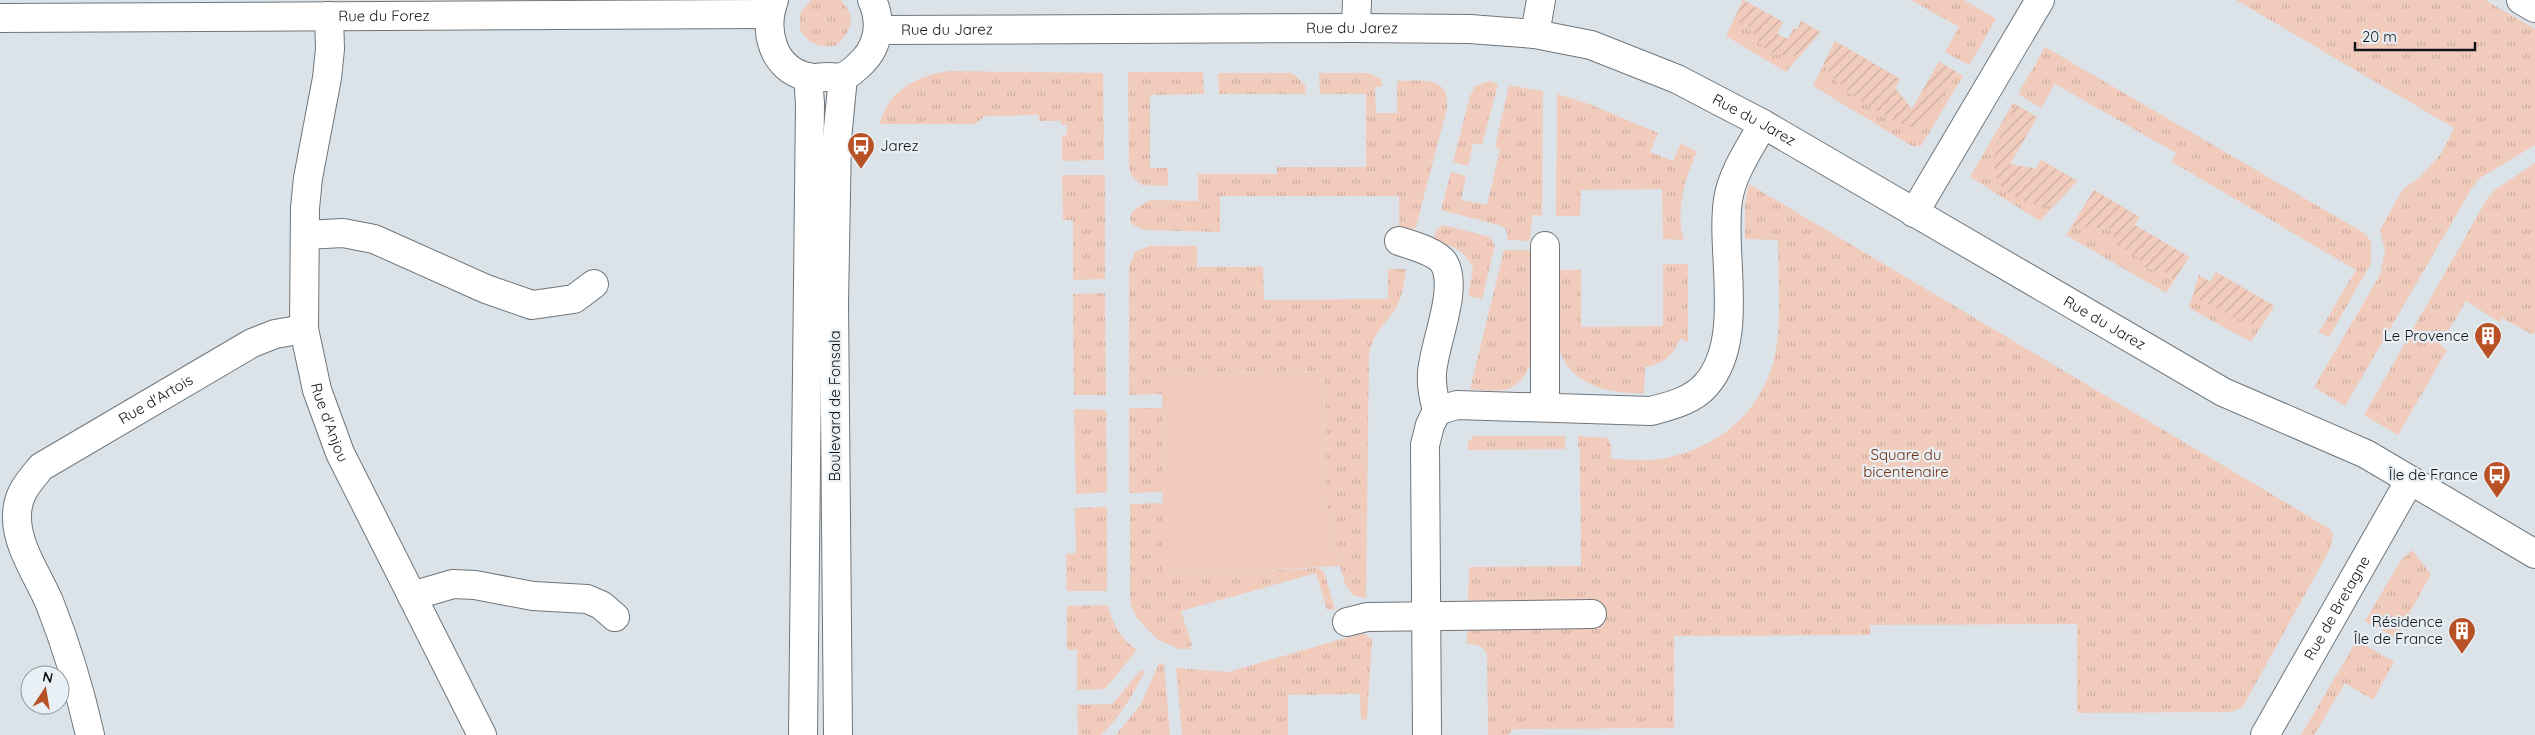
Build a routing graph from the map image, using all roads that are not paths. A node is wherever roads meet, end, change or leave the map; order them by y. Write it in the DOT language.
graph roads {
  1 [pos="872,0"];
  2 [pos="1356,0"];
  3 [pos="1541,0"];
  4 [pos="2040,0"];
  5 [pos="2521,0"];
  6 [pos="771,7"];
  7 [pos="2535,8"];
  8 [pos="329,16"];
  9 [pos="0,18"];
  10 [pos="1356,28"];
  11 [pos="878,30"];
  12 [pos="1535,34"];
  13 [pos="808,77"];
  14 [pos="843,77"];
  15 [pos="1763,124"];
  16 [pos="1914,213"];
  17 [pos="305,235"];
  18 [pos="1399,241"];
  19 [pos="1544,246"];
  20 [pos="594,284"];
  21 [pos="807,303"];
  22 [pos="834,303"];
  23 [pos="304,329"];
  24 [pos="1545,407"];
  25 [pos="1437,411"];
  26 [pos="2410,480"];
  27 [pos="10,486"];
  28 [pos="2535,554"];
  29 [pos="412,596"];
  30 [pos="1592,614"];
  31 [pos="1427,616"];
  32 [pos="615,617"];
  33 [pos="1347,622"];
  34 [pos="90,735"];
  35 [pos="482,735"];
  36 [pos="803,735"];
  37 [pos="838,735"];
  38 [pos="1427,735"];
  39 [pos="2265,735"];
  1 -- 11 [label="street"];
  2 -- 10 [label="street"];
  3 -- 12 [label="street"];
  4 -- 16 [label="street"];
  5 -- 7 [label="street"];
  6 -- 8 [label="street, Rue du Forez"];
  6 -- 13 [label="street"];
  8 -- 9 [label="street, Rue du Forez"];
  8 -- 17 [label="street, Rue d'Anjou"];
  10 -- 11 [label="street, Rue du Jarez"];
  10 -- 12 [label="street, Rue du Jarez"];
  11 -- 14 [label="street"];
  12 -- 15 [label="street, Rue du Jarez"];
  13 -- 14 [label="street"];
  13 -- 21 [label="street, Boulevard de Fonsala"];
  14 -- 22 [label="street, Boulevard de Fonsala"];
  15 -- 16 [label="street, Rue du Jarez"];
  15 -- 24 [label="street"];
  16 -- 26 [label="street, Rue du Jarez"];
  17 -- 20 [label="street"];
  17 -- 23 [label="street, Rue d'Anjou"];
  18 -- 25 [label="street"];
  19 -- 24 [label="street"];
  21 -- 22 [label="street"];
  21 -- 36 [label="street, Boulevard de Fonsala"];
  22 -- 37 [label="street, Boulevard de Fonsala"];
  23 -- 27 [label="street, Rue d'Artois"];
  23 -- 29 [label="street, Rue d'Anjou"];
  24 -- 25 [label="street"];
  25 -- 31 [label="street"];
  26 -- 28 [label="street, Rue du Jarez"];
  26 -- 39 [label="street, Rue de Bretagne"];
  27 -- 34 [label="street, Rue d'Artois"];
  29 -- 32 [label="street"];
  29 -- 35 [label="street, Rue d'Anjou"];
  30 -- 31 [label="street"];
  31 -- 33 [label="street"];
  31 -- 38 [label="street"];
}
